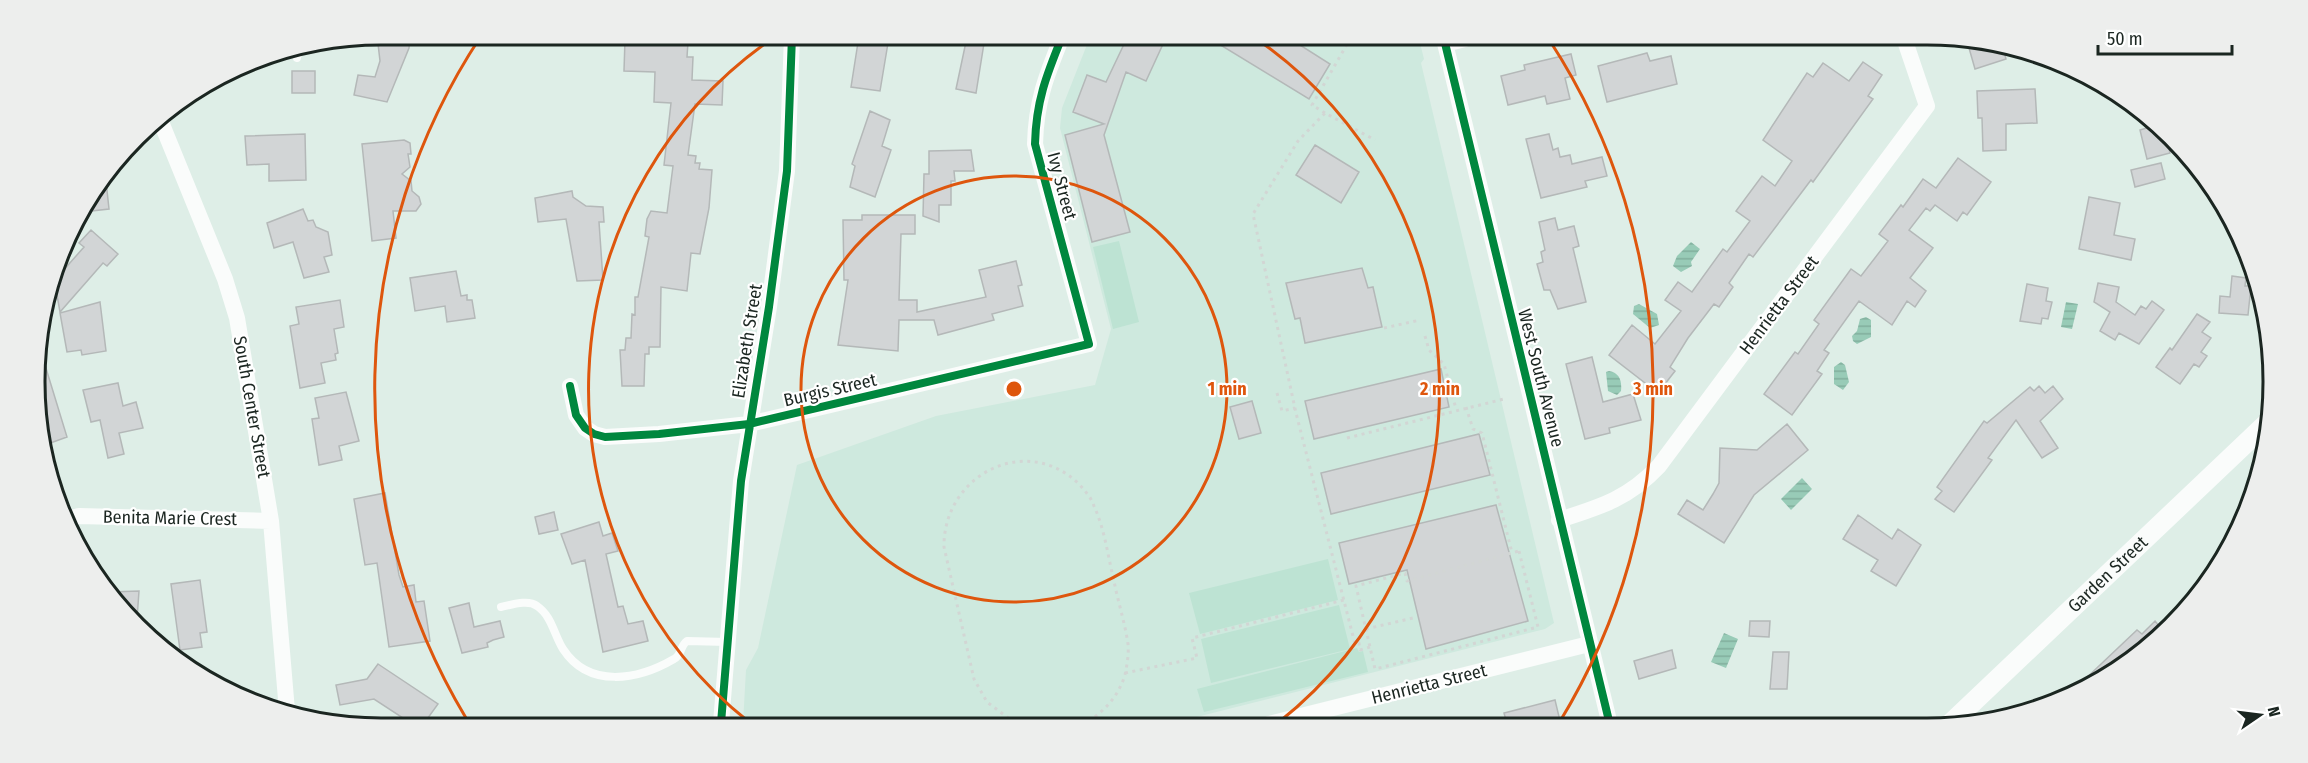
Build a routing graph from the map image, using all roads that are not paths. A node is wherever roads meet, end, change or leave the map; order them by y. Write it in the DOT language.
graph roads {
  1 [pos="792,45"];
  2 [pos="1059,45"];
  3 [pos="1445,45"];
  4 [pos="1906,45"];
  5 [pos="163,127"];
  6 [pos="1089,344"];
  7 [pos="570,386"];
  8 [pos="749,424"];
  9 [pos="2259,430"];
  10 [pos="74,517"];
  11 [pos="1559,520"];
  12 [pos="272,521"];
  13 [pos="501,607"];
  14 [pos="728,642"];
  15 [pos="1589,644"];
  16 [pos="285,704"];
  17 [pos="1958,716"];
  18 [pos="721,718"];
  19 [pos="1293,718"];
  20 [pos="1608,718"];
  1 -- 8 [label="street, Elizabeth Street"];
  2 -- 6 [label="street, Ivy Street"];
  3 -- 11 [label="street, West South Avenue"];
  4 -- 11 [label="street, Henrietta Street"];
  5 -- 12 [label="street, South Center Street"];
  6 -- 8 [label="street, Burgis Street"];
  7 -- 8 [label="street, Burgis Street"];
  8 -- 14 [label="street, Elizabeth Street"];
  9 -- 17 [label="street, Garden Street"];
  10 -- 12 [label="street, Benita Marie Crest"];
  11 -- 15 [label="street, West South Avenue"];
  12 -- 16 [label="street, South Center Street"];
  13 -- 14 [label="lane"];
  14 -- 18 [label="street, Elizabeth Street"];
  15 -- 19 [label="street, Henrietta Street"];
  15 -- 20 [label="street, West South Avenue"];
}
